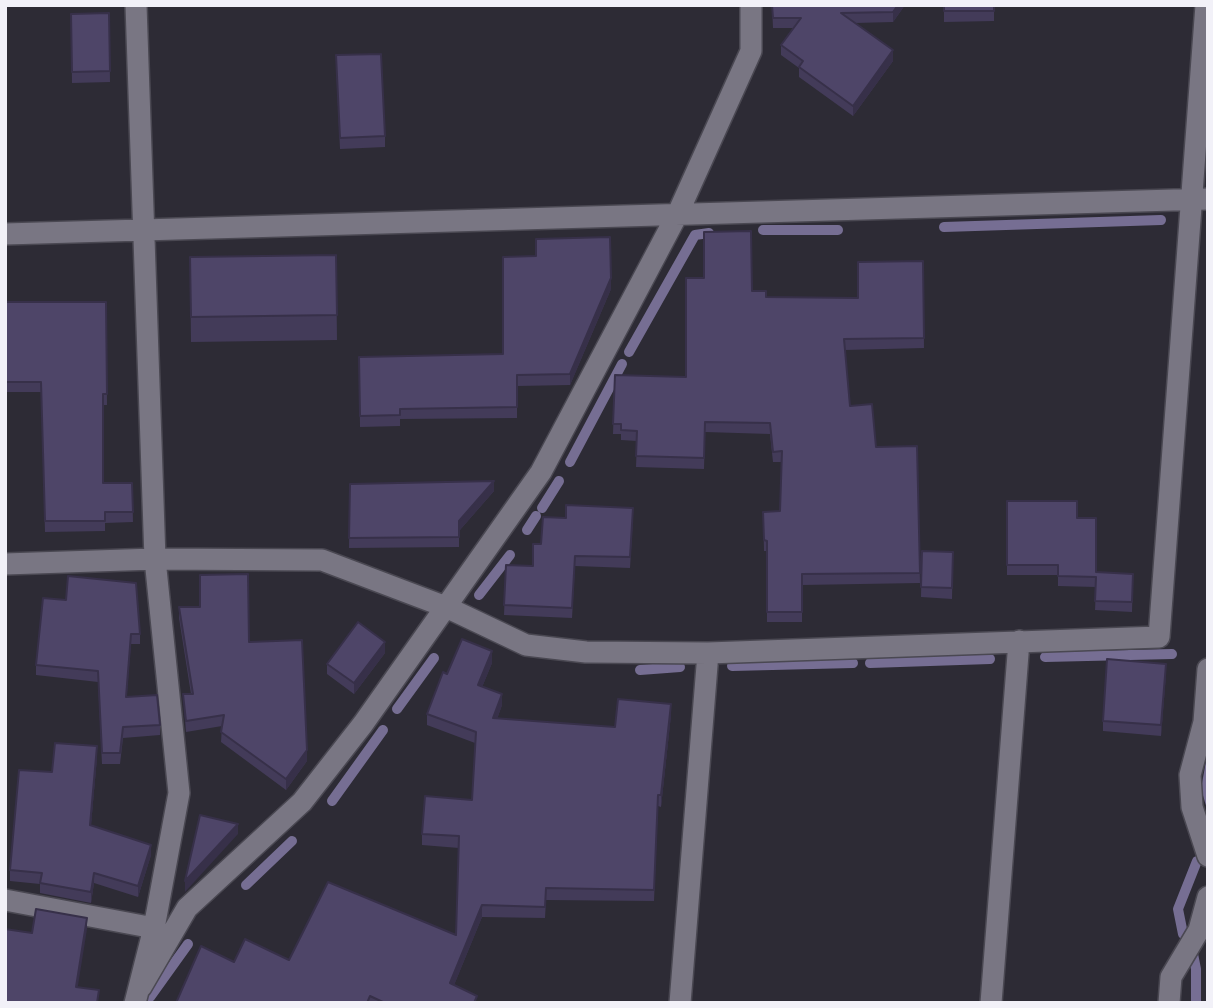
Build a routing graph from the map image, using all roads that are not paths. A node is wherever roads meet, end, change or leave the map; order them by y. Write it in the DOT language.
graph roads {
  1 [pos="136,5"];
  2 [pos="751,5"];
  3 [pos="1206,5"];
  4 [pos="1200,198"];
  5 [pos="678,213"];
  6 [pos="144,230"];
  7 [pos="5,234"];
  8 [pos="155,559"];
  9 [pos="5,564"];
  10 [pos="446,607"];
  11 [pos="1019,641"];
  12 [pos="708,653"];
  13 [pos="1208,668"];
  14 [pos="1208,856"];
  15 [pos="1208,897"];
  16 [pos="5,900"];
  17 [pos="154,928"];
  18 [pos="138,995"];
  19 [pos="680,1003"];
  20 [pos="991,1003"];
  21 [pos="1168,1003"];
  1 -- 6 [label="street"];
  2 -- 5 [label="street"];
  3 -- 4 [label="street"];
  4 -- 5 [label="street"];
  4 -- 11 [label="street"];
  5 -- 6 [label="street"];
  5 -- 10 [label="street"];
  6 -- 7 [label="street"];
  6 -- 8 [label="street"];
  8 -- 9 [label="street"];
  8 -- 10 [label="street"];
  8 -- 17 [label="street"];
  10 -- 12 [label="street"];
  10 -- 18 [label="street"];
  11 -- 12 [label="street"];
  11 -- 20 [label="street"];
  12 -- 19 [label="street"];
  13 -- 14 [label="street"];
  15 -- 21 [label="street"];
  16 -- 17 [label="street"];
  17 -- 18 [label="street"];
}
